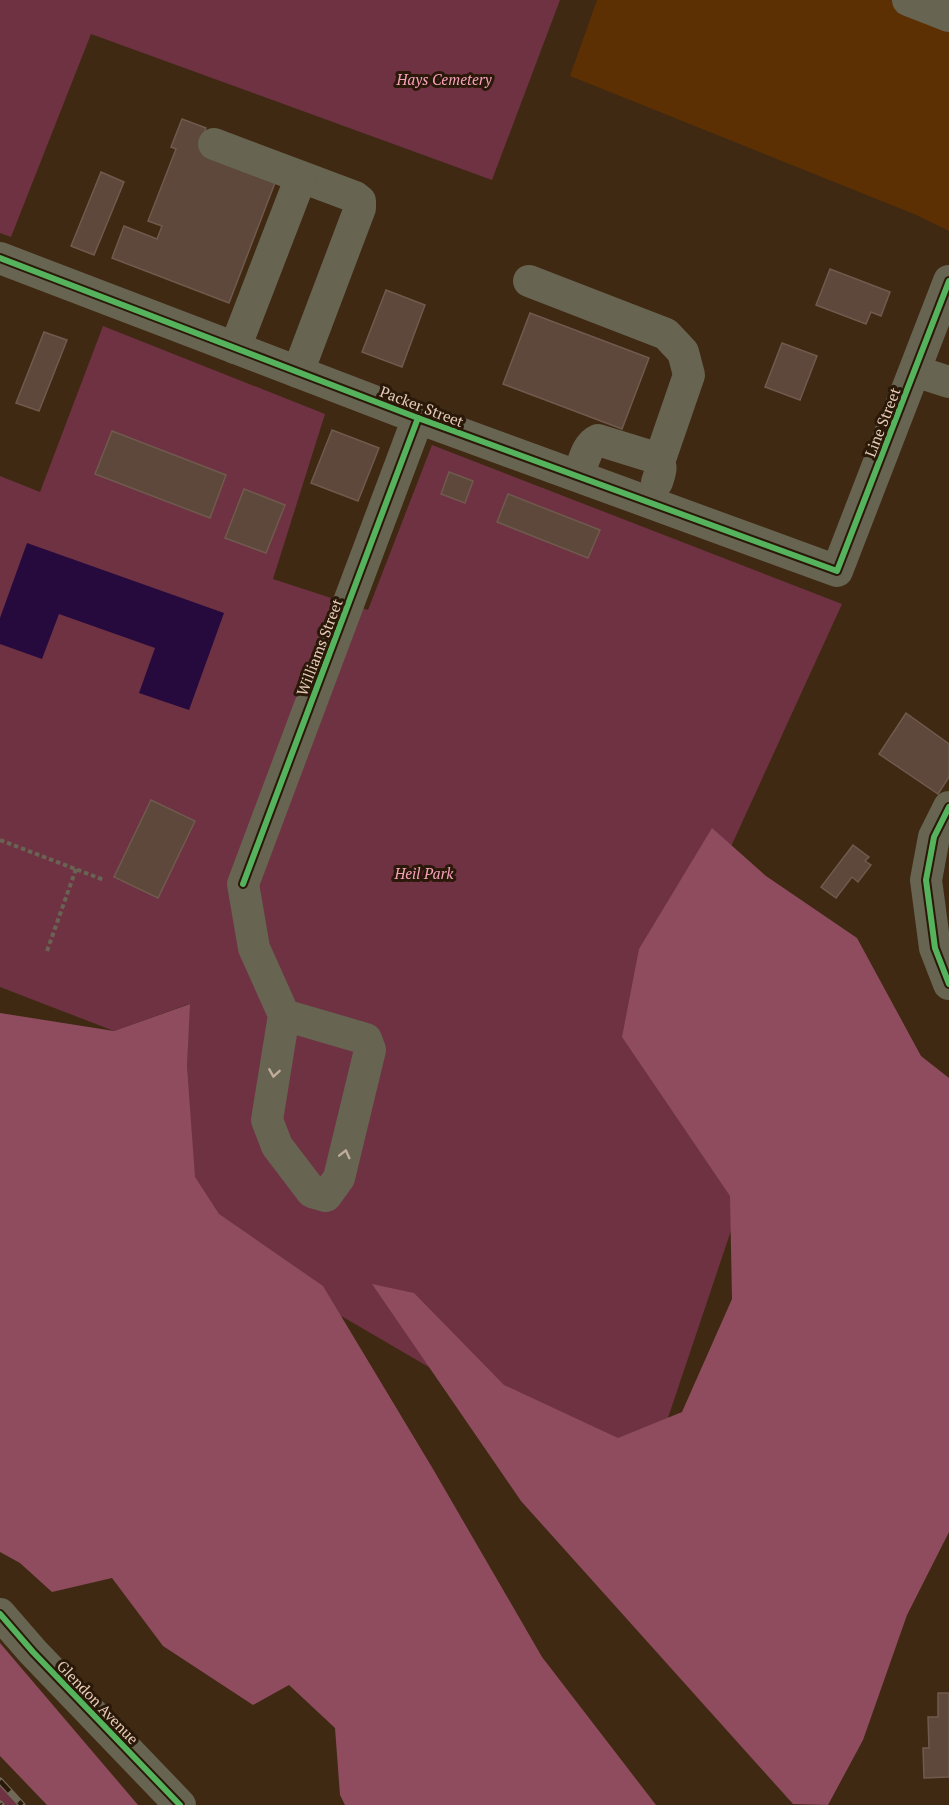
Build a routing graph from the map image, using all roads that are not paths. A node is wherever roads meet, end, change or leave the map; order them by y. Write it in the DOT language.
graph roads {
  1 [pos="908,0"];
  2 [pos="949,16"];
  3 [pos="214,144"];
  4 [pos="300,177"];
  5 [pos="3,268"];
  6 [pos="529,281"];
  7 [pos="949,281"];
  8 [pos="235,348"];
  9 [pos="915,371"];
  10 [pos="298,372"];
  11 [pos="949,382"];
  12 [pos="418,418"];
  13 [pos="659,462"];
  14 [pos="578,476"];
  15 [pos="650,503"];
  16 [pos="837,571"];
  17 [pos="949,807"];
  18 [pos="949,984"];
  19 [pos="284,1015"];
  20 [pos="0,1614"];
  21 [pos="180,1805"];
  1 -- 2 [label="street"];
  3 -- 4 [label="street"];
  4 -- 8 [label="street"];
  4 -- 10 [label="street"];
  5 -- 8 [label="street, Packer Street"];
  6 -- 13 [label="street"];
  7 -- 9 [label="street, Line Street"];
  8 -- 10 [label="street, Packer Street"];
  9 -- 11 [label="street"];
  9 -- 16 [label="street, Line Street"];
  10 -- 12 [label="street, Packer Street"];
  12 -- 14 [label="street, Packer Street"];
  12 -- 19 [label="street, Williams Street"];
  13 -- 14 [label="street"];
  13 -- 15 [label="street"];
  14 -- 15 [label="street, Packer Street"];
  15 -- 16 [label="street, Packer Street"];
  17 -- 18 [label="street"];
  19 -- 19 [label="street, one-way"];
  20 -- 21 [label="street, Glendon Avenue"];
}
